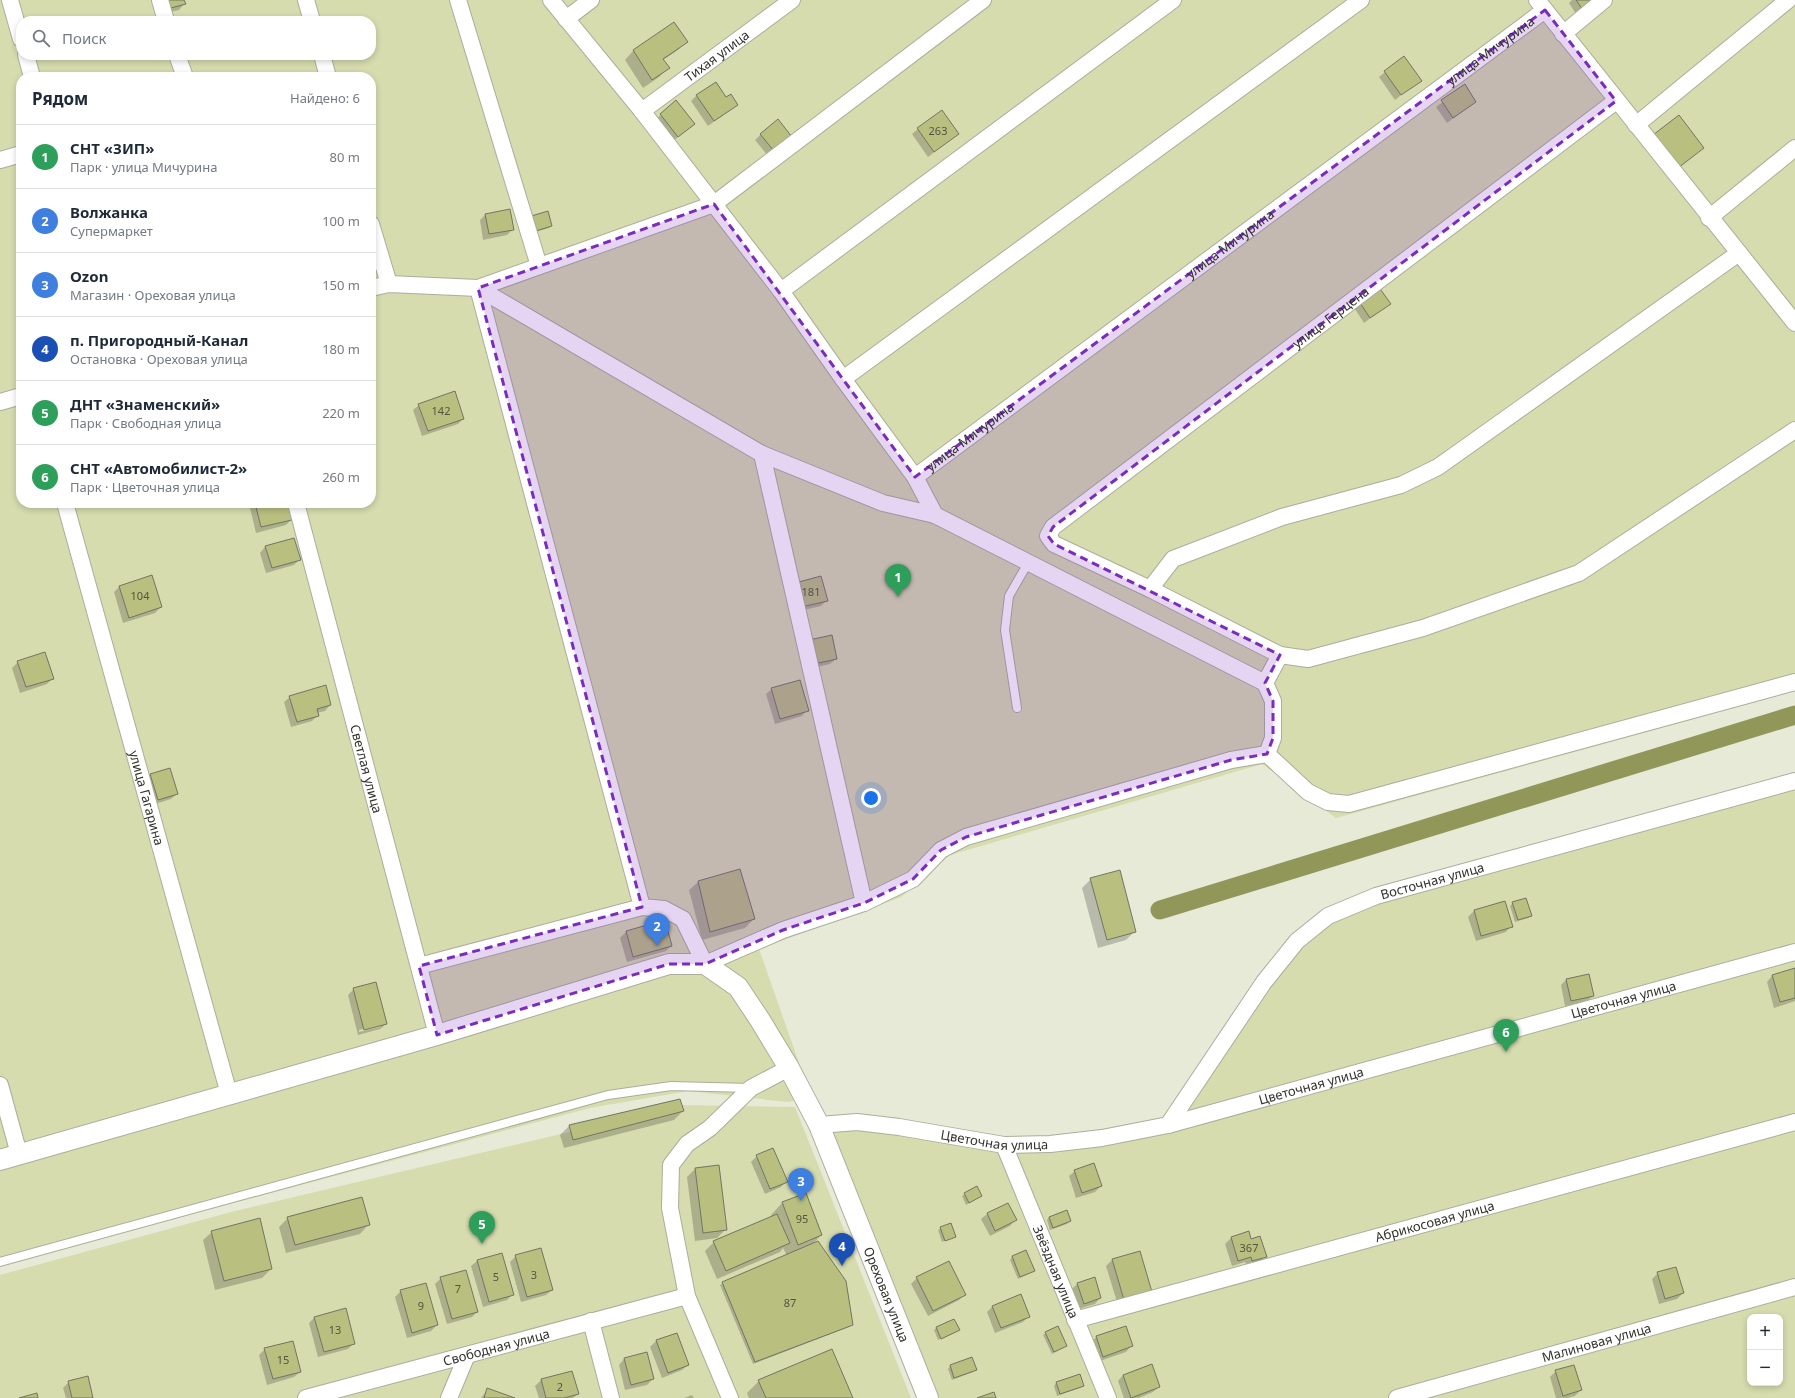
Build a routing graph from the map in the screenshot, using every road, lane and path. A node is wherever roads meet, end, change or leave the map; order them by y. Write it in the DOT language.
graph roads {
  1 [pos="10,0"];
  2 [pos="160,0"];
  3 [pos="306,0"];
  4 [pos="458,0"];
  5 [pos="551,0"];
  6 [pos="591,0"];
  7 [pos="792,0"];
  8 [pos="983,0"];
  9 [pos="1173,0"];
  10 [pos="1361,0"];
  11 [pos="1604,0"];
  12 [pos="1788,0"];
  13 [pos="1541,5"];
  14 [pos="165,16"];
  15 [pos="311,16"];
  16 [pos="566,18"];
  17 [pos="16,21"];
  18 [pos="1563,34"];
  19 [pos="27,60"];
  20 [pos="180,60"];
  21 [pos="323,60"];
  22 [pos="31,72"];
  23 [pos="183,72"];
  24 [pos="327,72"];
  25 [pos="1616,100"];
  26 [pos="642,111"];
  27 [pos="1636,125"];
  28 [pos="1795,148"];
  29 [pos="16,155"];
  30 [pos="0,160"];
  31 [pos="714,204"];
  32 [pos="1709,218"];
  33 [pos="376,242"];
  34 [pos="1739,254"];
  35 [pos="539,266"];
  36 [pos="388,284"];
  37 [pos="376,287"];
  38 [pos="478,288"];
  39 [pos="781,291"];
  40 [pos="1792,314"];
  41 [pos="843,379"];
  42 [pos="16,397"];
  43 [pos="0,402"];
  44 [pos="1795,430"];
  45 [pos="762,454"];
  46 [pos="915,477"];
  47 [pos="66,508"];
  48 [pos="297,508"];
  49 [pos="935,515"];
  50 [pos="1028,563"];
  51 [pos="1150,589"];
  52 [pos="1280,655"];
  53 [pos="1795,682"];
  54 [pos="1265,683"];
  55 [pos="1017,708"];
  56 [pos="1267,754"];
  57 [pos="1795,781"];
  58 [pos="864,903"];
  59 [pos="642,907"];
  60 [pos="1795,952"];
  61 [pos="705,964"];
  62 [pos="419,966"];
  63 [pos="437,1035"];
  64 [pos="788,1068"];
  65 [pos="0,1085"];
  66 [pos="751,1088"];
  67 [pos="229,1094"];
  68 [pos="1795,1122"];
  69 [pos="819,1125"];
  70 [pos="1168,1125"];
  71 [pos="1004,1146"];
  72 [pos="19,1154"];
  73 [pos="0,1160"];
  74 [pos="0,1262"];
  75 [pos="1795,1287"];
  76 [pos="687,1296"];
  77 [pos="1075,1320"];
  78 [pos="591,1321"];
  79 [pos="467,1355"];
  80 [pos="306,1398"];
  81 [pos="449,1398"];
  82 [pos="611,1398"];
  83 [pos="730,1398"];
  84 [pos="928,1398"];
  85 [pos="1108,1398"];
  86 [pos="1397,1398"];
  1 -- 17 [label="street"];
  2 -- 14 [label="street"];
  3 -- 15 [label="street"];
  4 -- 35 [label="street"];
  5 -- 16 [label="street"];
  6 -- 16 [label="street"];
  7 -- 26 [label="street, Тихая улица"];
  8 -- 31 [label="street"];
  9 -- 39 [label="street"];
  10 -- 41 [label="street"];
  11 -- 18 [label="street"];
  12 -- 27 [label="street"];
  13 -- 18 [label="street"];
  13 -- 46 [label="street, улица Мичурина"];
  16 -- 26 [label="street"];
  18 -- 25 [label="street"];
  19 -- 22 [label="street"];
  20 -- 23 [label="street"];
  21 -- 24 [label="street"];
  25 -- 27 [label="street"];
  25 -- 51 [label="street, улица Герцена"];
  26 -- 31 [label="street"];
  27 -- 32 [label="street"];
  28 -- 32 [label="street"];
  29 -- 30 [label="street"];
  31 -- 35 [label="street"];
  31 -- 39 [label="street"];
  32 -- 34 [label="street"];
  33 -- 36 [label="street"];
  34 -- 40 [label="street"];
  34 -- 51 [label="street"];
  35 -- 38 [label="street"];
  36 -- 37 [label="street"];
  36 -- 38 [label="street"];
  38 -- 45 [label="street"];
  38 -- 59 [label="street"];
  39 -- 41 [label="street"];
  41 -- 46 [label="street"];
  42 -- 43 [label="street"];
  44 -- 52 [label="street"];
  45 -- 49 [label="street"];
  45 -- 58 [label="street"];
  46 -- 49 [label="street"];
  47 -- 67 [label="street, улица Гагарина"];
  48 -- 62 [label="street, Светлая улица"];
  49 -- 50 [label="street"];
  50 -- 54 [label="street"];
  50 -- 55 [label="lane"];
  51 -- 52 [label="street"];
  52 -- 54 [label="street"];
  53 -- 56 [label="street"];
  54 -- 56 [label="street"];
  56 -- 58 [label="street"];
  57 -- 70 [label="street, Восточная улица"];
  58 -- 61 [label="street"];
  59 -- 61 [label="street"];
  59 -- 62 [label="street"];
  60 -- 70 [label="street, Цветочная улица"];
  61 -- 63 [label="street"];
  61 -- 64 [label="street, Ореховая улица"];
  62 -- 63 [label="street, Светлая улица"];
  63 -- 67 [label="street"];
  64 -- 66 [label="street"];
  64 -- 69 [label="street, Ореховая улица"];
  65 -- 72 [label="street"];
  66 -- 74 [label="lane"];
  66 -- 76 [label="street"];
  67 -- 72 [label="street"];
  68 -- 77 [label="street, Абрикосовая улица"];
  69 -- 71 [label="street, Цветочная улица"];
  69 -- 84 [label="street, Ореховая улица"];
  70 -- 71 [label="street, Цветочная улица"];
  71 -- 77 [label="street, Звёздная улица"];
  72 -- 73 [label="street"];
  75 -- 86 [label="street, Малиновая улица"];
  76 -- 78 [label="street, Свободная улица"];
  76 -- 83 [label="street"];
  77 -- 85 [label="street, Звёздная улица"];
  78 -- 79 [label="street, Свободная улица"];
  78 -- 82 [label="street"];
  79 -- 80 [label="street, Свободная улица"];
  79 -- 81 [label="street"];
}
